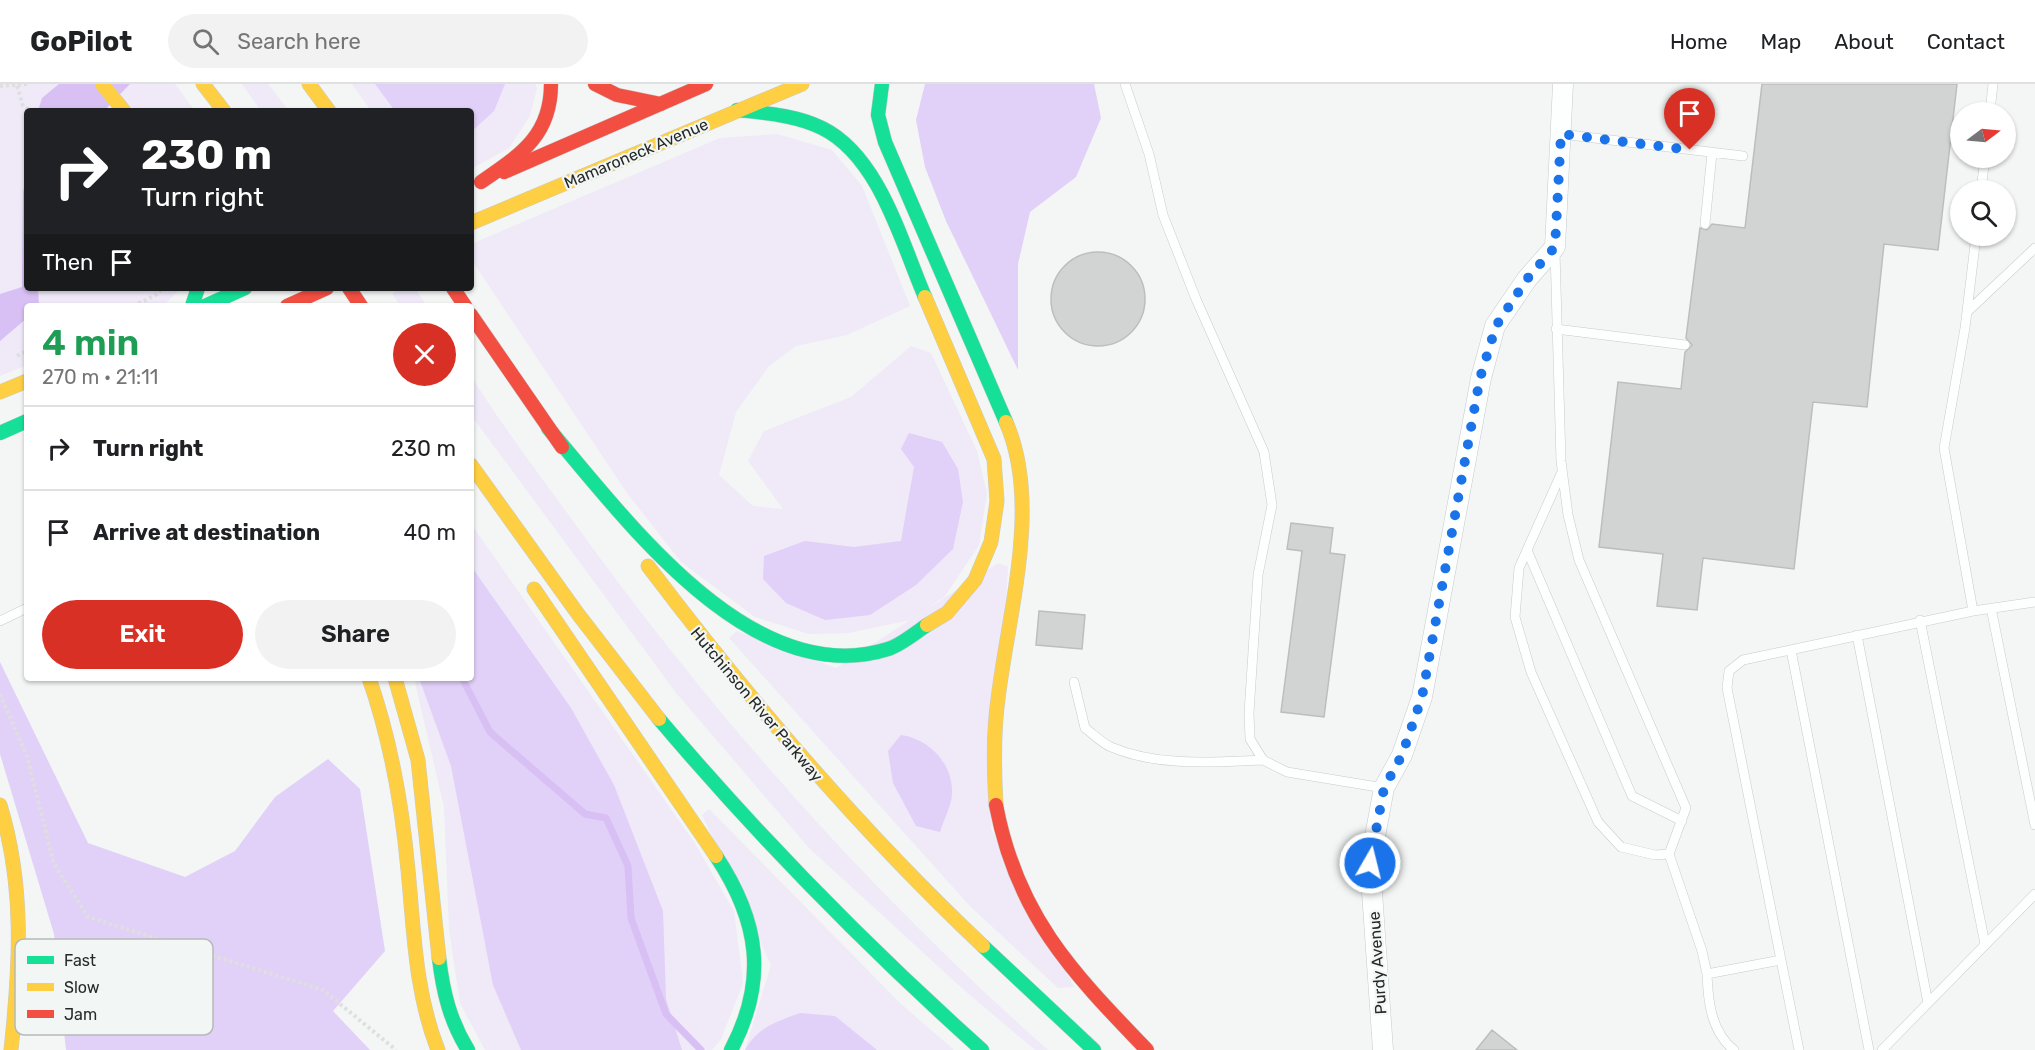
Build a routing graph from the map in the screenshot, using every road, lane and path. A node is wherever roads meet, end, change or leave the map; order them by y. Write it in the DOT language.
graph roads {
  1 [pos="28,84"];
  2 [pos="102,84"];
  3 [pos="203,84"];
  4 [pos="309,84"];
  5 [pos="324,84"];
  6 [pos="551,84"];
  7 [pos="595,84"];
  8 [pos="706,84"];
  9 [pos="802,84"];
  10 [pos="882,84"];
  11 [pos="1125,84"];
  12 [pos="1563,84"];
  13 [pos="1993,84"];
  14 [pos="0,86"];
  15 [pos="16,87"];
  16 [pos="1990,102"];
  17 [pos="661,104"];
  18 [pos="26,108"];
  19 [pos="122,108"];
  20 [pos="222,108"];
  21 [pos="327,108"];
  22 [pos="338,108"];
  23 [pos="736,110"];
  24 [pos="1561,134"];
  25 [pos="1712,153"];
  26 [pos="1743,156"];
  27 [pos="476,184"];
  28 [pos="474,222"];
  29 [pos="1706,224"];
  30 [pos="1975,246"];
  31 [pos="1555,247"];
  32 [pos="2035,248"];
  33 [pos="159,291"];
  34 [pos="238,291"];
  35 [pos="320,291"];
  36 [pos="139,303"];
  37 [pos="212,303"];
  38 [pos="294,303"];
  39 [pos="1967,312"];
  40 [pos="474,319"];
  41 [pos="1556,329"];
  42 [pos="1686,345"];
  43 [pos="24,382"];
  44 [pos="0,392"];
  45 [pos="24,422"];
  46 [pos="548,428"];
  47 [pos="0,433"];
  48 [pos="474,469"];
  49 [pos="1563,472"];
  50 [pos="474,487"];
  51 [pos="488,513"];
  52 [pos="1527,550"];
  53 [pos="528,581"];
  54 [pos="2035,602"];
  55 [pos="1991,608"];
  56 [pos="24,609"];
  57 [pos="1973,611"];
  58 [pos="1920,620"];
  59 [pos="0,621"];
  60 [pos="1857,635"];
  61 [pos="1791,650"];
  62 [pos="370,681"];
  63 [pos="396,681"];
  64 [pos="1074,682"];
  65 [pos="0,694"];
  66 [pos="1263,760"];
  67 [pos="1384,788"];
  68 [pos="0,806"];
  69 [pos="1682,820"];
  70 [pos="2035,825"];
  71 [pos="1669,854"];
  72 [pos="2035,894"];
  73 [pos="20,939"];
  74 [pos="159,939"];
  75 [pos="1986,944"];
  76 [pos="213,956"];
  77 [pos="1780,960"];
  78 [pos="1707,974"];
  79 [pos="1928,1003"];
  80 [pos="15,1013"];
  81 [pos="11,1050"];
  82 [pos="396,1050"];
  83 [pos="438,1050"];
  84 [pos="468,1050"];
  85 [pos="731,1050"];
  86 [pos="982,1050"];
  87 [pos="1094,1050"];
  88 [pos="1147,1050"];
  89 [pos="1383,1050"];
  90 [pos="1734,1050"];
  91 [pos="1799,1050"];
  92 [pos="1869,1050"];
  93 [pos="1882,1050"];
  1 -- 15 [label="path"];
  2 -- 19 [label="main road"];
  3 -- 20 [label="main road"];
  4 -- 21 [label="main road"];
  5 -- 22 [label="main road"];
  6 -- 27 [label="main road"];
  7 -- 17 [label="main road"];
  8 -- 17 [label="main road"];
  9 -- 23 [label="main road, Mamaroneck Avenue"];
  10 -- 88 [label="main road"];
  11 -- 66 [label="lane"];
  12 -- 24 [label="street"];
  13 -- 16 [label="lane"];
  14 -- 15 [label="path"];
  15 -- 18 [label="path"];
  17 -- 27 [label="main road"];
  23 -- 28 [label="main road, Mamaroneck Avenue"];
  23 -- 46 [label="main road"];
  24 -- 25 [label="lane"];
  24 -- 31 [label="street"];
  25 -- 26 [label="lane"];
  25 -- 29 [label="lane"];
  30 -- 39 [label="lane"];
  31 -- 41 [label="lane"];
  31 -- 67 [label="street, Purdy Avenue"];
  32 -- 39 [label="lane"];
  33 -- 36 [label="path"];
  34 -- 37 [label="main road"];
  35 -- 38 [label="main road"];
  39 -- 57 [label="lane"];
  40 -- 46 [label="main road, Hutchinson River Parkway"];
  41 -- 42 [label="lane"];
  41 -- 49 [label="lane"];
  43 -- 44 [label="main road"];
  45 -- 47 [label="main road"];
  46 -- 87 [label="main road, Hutchinson River Parkway"];
  48 -- 86 [label="main road"];
  49 -- 52 [label="lane"];
  49 -- 69 [label="lane"];
  50 -- 51 [label="main road"];
  52 -- 69 [label="lane"];
  52 -- 71 [label="lane"];
  53 -- 85 [label="main road"];
  54 -- 55 [label="lane"];
  55 -- 57 [label="lane"];
  55 -- 70 [label="lane"];
  56 -- 59 [label="lane"];
  57 -- 58 [label="lane"];
  58 -- 60 [label="lane"];
  58 -- 75 [label="lane"];
  60 -- 61 [label="lane"];
  60 -- 79 [label="lane"];
  61 -- 77 [label="lane"];
  61 -- 92 [label="lane"];
  62 -- 83 [label="main road"];
  63 -- 84 [label="main road"];
  64 -- 66 [label="lane"];
  65 -- 74 [label="path"];
  66 -- 67 [label="lane"];
  67 -- 89 [label="street, Purdy Avenue"];
  68 -- 73 [label="main road"];
  69 -- 71 [label="lane"];
  71 -- 78 [label="lane"];
  72 -- 75 [label="lane"];
  75 -- 79 [label="lane"];
  76 -- 82 [label="path"];
  77 -- 78 [label="lane"];
  77 -- 91 [label="lane"];
  78 -- 90 [label="lane"];
  79 -- 93 [label="lane"];
  80 -- 81 [label="main road"];
}
